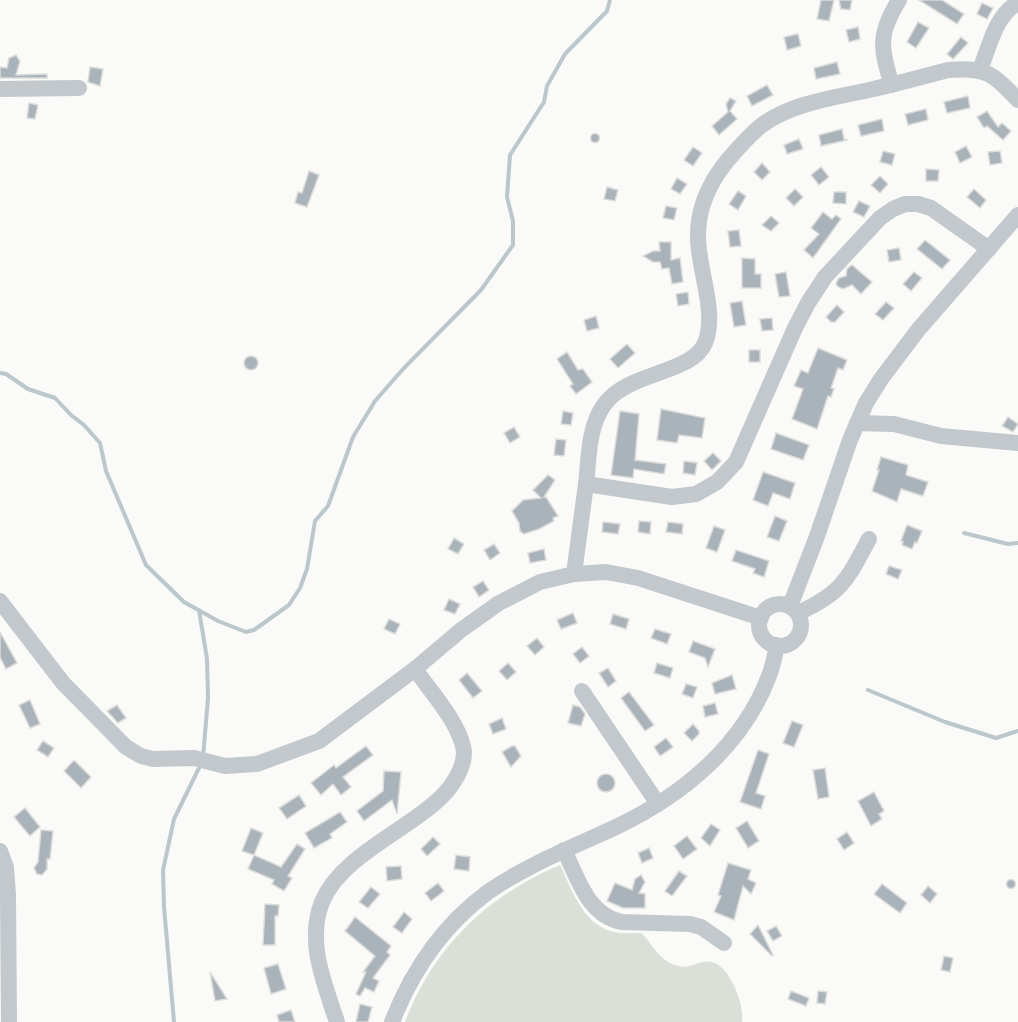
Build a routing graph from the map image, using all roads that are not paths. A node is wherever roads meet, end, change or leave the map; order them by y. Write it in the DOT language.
graph roads {
  1 [pos="899,0"];
  2 [pos="1018,3"];
  3 [pos="980,70"];
  4 [pos="892,85"];
  5 [pos="79,88"];
  6 [pos="0,89"];
  7 [pos="1018,100"];
  8 [pos="1018,215"];
  9 [pos="989,249"];
  10 [pos="857,423"];
  11 [pos="1018,442"];
  12 [pos="586,483"];
  13 [pos="869,539"];
  14 [pos="574,574"];
  15 [pos="0,601"];
  16 [pos="794,609"];
  17 [pos="761,618"];
  18 [pos="777,645"];
  19 [pos="415,669"];
  20 [pos="582,691"];
  21 [pos="658,804"];
  22 [pos="0,850"];
  23 [pos="564,850"];
  24 [pos="724,943"];
  25 [pos="9,1022"];
  26 [pos="337,1022"];
  27 [pos="392,1022"];
  1 -- 4 [label="street"];
  2 -- 3 [label="street"];
  3 -- 4 [label="street"];
  3 -- 7 [label="street"];
  4 -- 12 [label="street"];
  5 -- 6 [label="street"];
  8 -- 9 [label="street"];
  9 -- 10 [label="street"];
  9 -- 12 [label="street"];
  10 -- 11 [label="street"];
  10 -- 16 [label="street"];
  12 -- 14 [label="street"];
  13 -- 16 [label="street"];
  14 -- 17 [label="street"];
  14 -- 19 [label="street"];
  15 -- 19 [label="street"];
  16 -- 17 [label="street"];
  16 -- 18 [label="street"];
  17 -- 18 [label="street"];
  18 -- 21 [label="street"];
  19 -- 26 [label="street"];
  20 -- 21 [label="street"];
  21 -- 23 [label="street"];
  22 -- 25 [label="street"];
  23 -- 24 [label="street"];
  23 -- 27 [label="street"];
}
